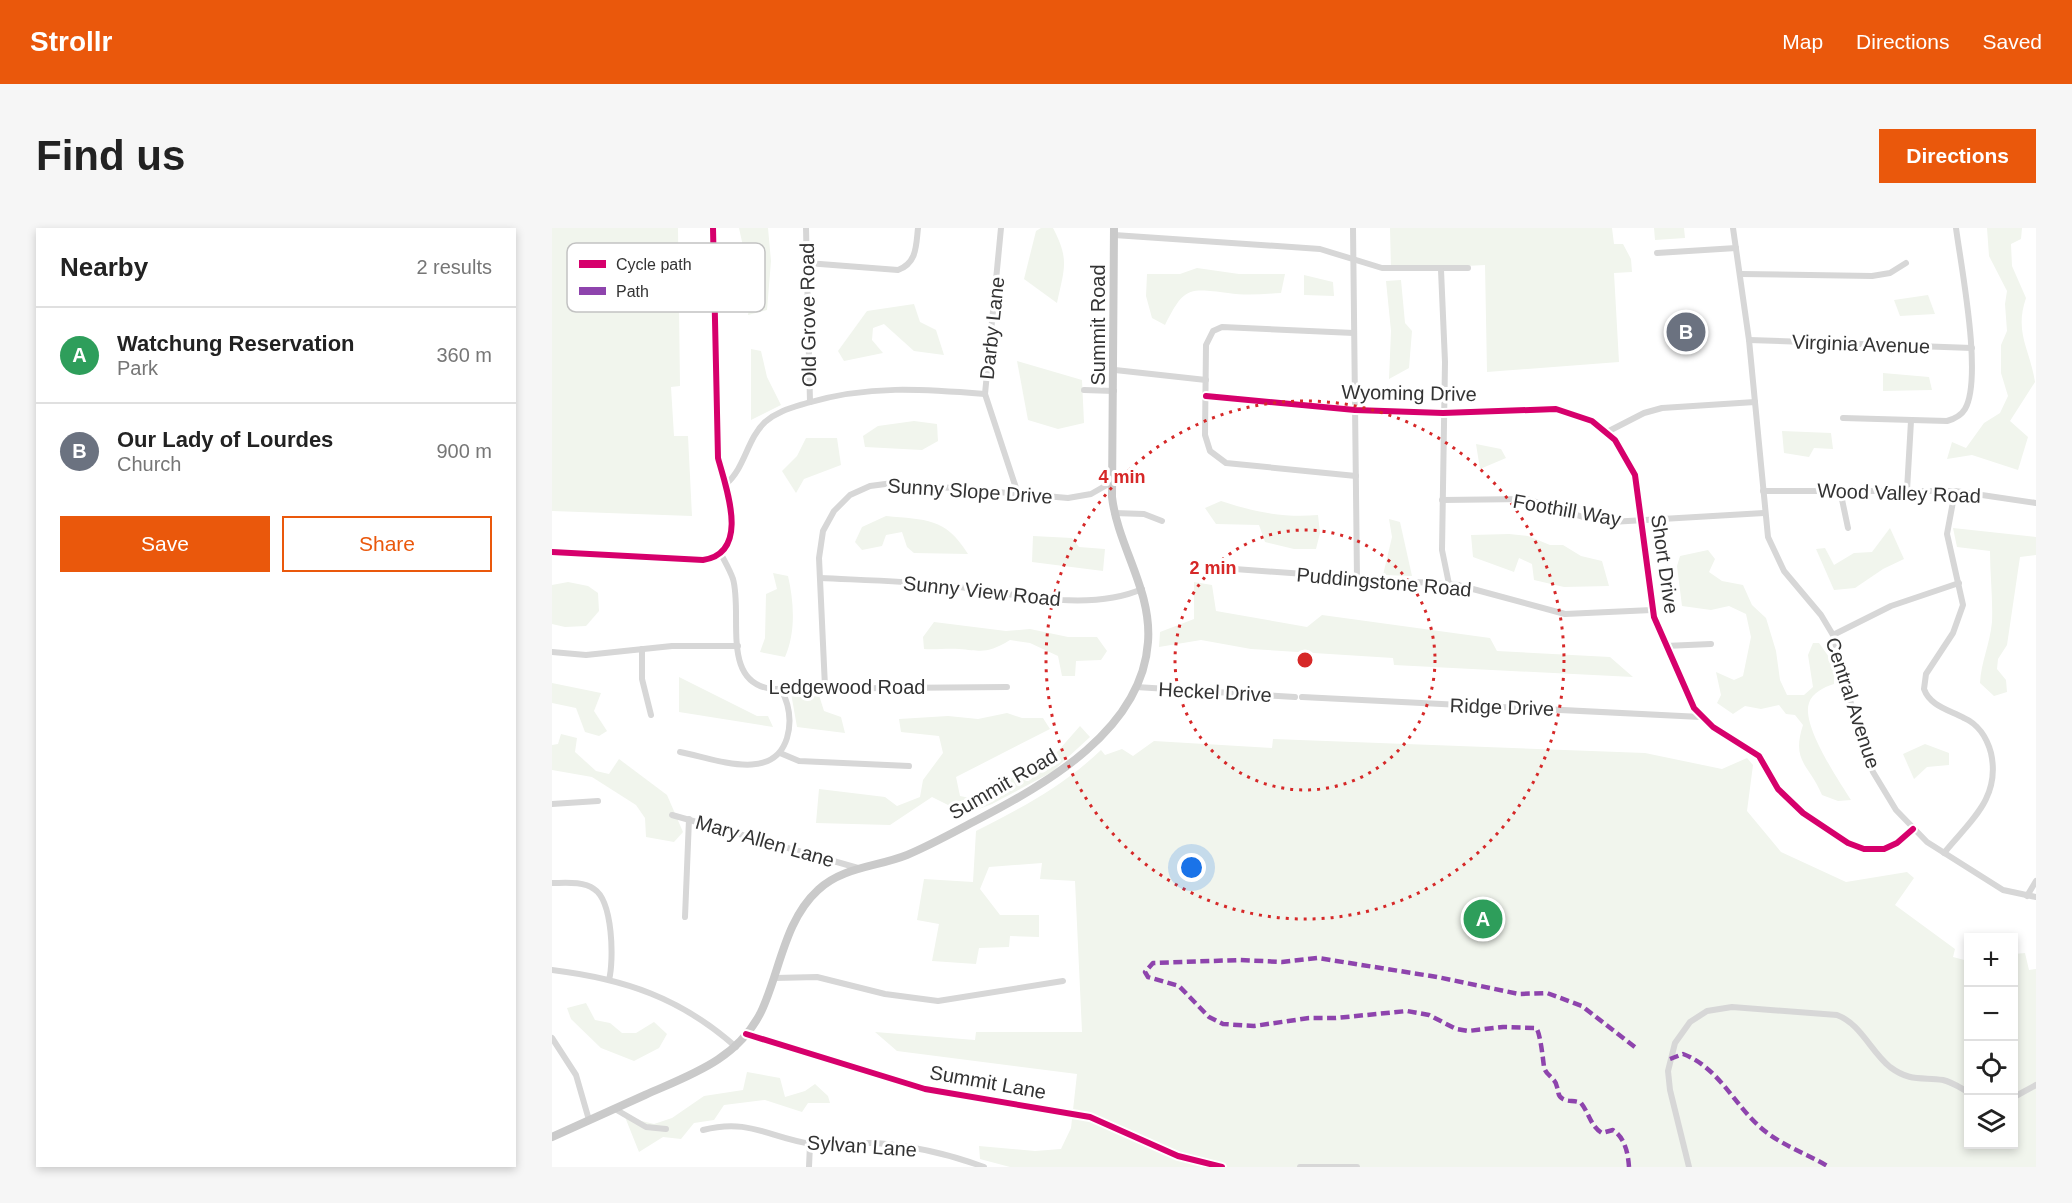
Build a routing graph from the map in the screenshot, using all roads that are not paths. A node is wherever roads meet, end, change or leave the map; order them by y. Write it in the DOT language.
graph roads {
  1 [pos="713,228"];
  2 [pos="806,228"];
  3 [pos="918,228"];
  4 [pos="1001,228"];
  5 [pos="1353,228"];
  6 [pos="1733,228"];
  7 [pos="1956,228"];
  8 [pos="1114,231"];
  9 [pos="713,243"];
  10 [pos="1736,248"];
  11 [pos="1657,253"];
  12 [pos="1353,258"];
  13 [pos="807,263"];
  14 [pos="1906,263"];
  15 [pos="1468,268"];
  16 [pos="1441,270"];
  17 [pos="1741,274"];
  18 [pos="715,312"];
  19 [pos="1354,333"];
  20 [pos="1749,340"];
  21 [pos="1972,348"];
  22 [pos="1115,370"];
  23 [pos="1206,380"];
  24 [pos="1084,390"];
  25 [pos="1114,391"];
  26 [pos="985,394"];
  27 [pos="1206,396"];
  28 [pos="810,402"];
  29 [pos="1755,402"];
  30 [pos="1355,410"];
  31 [pos="1443,413"];
  32 [pos="1843,418"];
  33 [pos="1911,421"];
  34 [pos="1607,432"];
  35 [pos="1356,476"];
  36 [pos="1112,482"];
  37 [pos="726,484"];
  38 [pos="1840,490"];
  39 [pos="1907,490"];
  40 [pos="1762,491"];
  41 [pos="1956,491"];
  42 [pos="1018,494"];
  43 [pos="1442,500"];
  44 [pos="2036,503"];
  45 [pos="1114,513"];
  46 [pos="1764,513"];
  47 [pos="1162,521"];
  48 [pos="1642,522"];
  49 [pos="1848,528"];
  50 [pos="552,552"];
  51 [pos="721,554"];
  52 [pos="1221,568"];
  53 [pos="820,578"];
  54 [pos="1357,579"];
  55 [pos="1959,583"];
  56 [pos="1449,584"];
  57 [pos="1142,590"];
  58 [pos="1652,610"];
  59 [pos="1833,635"];
  60 [pos="1711,644"];
  61 [pos="738,646"];
  62 [pos="1665,646"];
  63 [pos="642,649"];
  64 [pos="552,652"];
  65 [pos="825,687"];
  66 [pos="1006,687"];
  67 [pos="1136,687"];
  68 [pos="781,689"];
  69 [pos="1299,697"];
  70 [pos="651,715"];
  71 [pos="1702,717"];
  72 [pos="680,752"];
  73 [pos="780,753"];
  74 [pos="909,766"];
  75 [pos="598,801"];
  76 [pos="552,804"];
  77 [pos="672,814"];
  78 [pos="689,819"];
  79 [pos="1913,829"];
  80 [pos="1944,853"];
  81 [pos="858,868"];
  82 [pos="2036,881"];
  83 [pos="552,883"];
  84 [pos="2027,896"];
  85 [pos="2036,897"];
  86 [pos="685,917"];
  87 [pos="552,970"];
  88 [pos="775,978"];
  89 [pos="609,980"];
  90 [pos="1063,981"];
  91 [pos="746,1034"];
  92 [pos="552,1038"];
  93 [pos="736,1047"];
  94 [pos="2036,1086"];
  95 [pos="1964,1090"];
  96 [pos="2018,1095"];
  97 [pos="615,1109"];
  98 [pos="589,1120"];
  99 [pos="666,1129"];
  100 [pos="703,1130"];
  101 [pos="552,1137"];
  102 [pos="810,1144"];
  103 [pos="809,1167"];
  104 [pos="984,1167"];
  105 [pos="1222,1167"];
  106 [pos="1300,1167"];
  107 [pos="1357,1167"];
  108 [pos="1689,1167"];
  1 -- 9 [label="street"];
  2 -- 13 [label="street, Old Grove Road"];
  3 -- 13 [label="street"];
  4 -- 26 [label="street, Darby Lane"];
  5 -- 12 [label="street"];
  6 -- 10 [label="street, Central Avenue"];
  7 -- 21 [label="street"];
  8 -- 12 [label="street"];
  8 -- 22 [label="main road, Summit Road"];
  10 -- 11 [label="street"];
  10 -- 17 [label="street, Central Avenue"];
  12 -- 16 [label="street"];
  12 -- 19 [label="street"];
  13 -- 28 [label="street, Old Grove Road"];
  14 -- 17 [label="street"];
  15 -- 16 [label="street"];
  16 -- 31 [label="street"];
  17 -- 20 [label="street, Central Avenue"];
  18 -- 37 [label="street"];
  19 -- 23 [label="street"];
  19 -- 30 [label="street"];
  20 -- 21 [label="street, Virginia Avenue"];
  20 -- 29 [label="street, Central Avenue"];
  21 -- 33 [label="street"];
  22 -- 23 [label="street"];
  22 -- 25 [label="main road, Summit Road"];
  23 -- 27 [label="street"];
  24 -- 25 [label="street"];
  25 -- 36 [label="main road, Summit Road"];
  26 -- 28 [label="street"];
  26 -- 42 [label="street, Darby Lane"];
  27 -- 30 [label="street, Wyoming Drive"];
  27 -- 35 [label="street"];
  28 -- 37 [label="street"];
  29 -- 34 [label="street"];
  29 -- 40 [label="street, Central Avenue"];
  30 -- 31 [label="street, Wyoming Drive"];
  30 -- 35 [label="street"];
  31 -- 34 [label="street, Wyoming Drive"];
  31 -- 43 [label="street"];
  32 -- 33 [label="street"];
  33 -- 39 [label="street"];
  34 -- 48 [label="street, Short Drive"];
  35 -- 54 [label="street"];
  36 -- 42 [label="street, Sunny Slope Drive"];
  36 -- 45 [label="main road, Summit Road"];
  37 -- 51 [label="street"];
  38 -- 39 [label="street, Wood Valley Road"];
  38 -- 40 [label="street, Wood Valley Road"];
  38 -- 49 [label="street"];
  39 -- 41 [label="street, Wood Valley Road"];
  40 -- 46 [label="street, Central Avenue"];
  41 -- 44 [label="street, Wood Valley Road"];
  41 -- 55 [label="street"];
  42 -- 53 [label="street, Sunny Slope Drive"];
  43 -- 48 [label="street, Foothill Way"];
  43 -- 56 [label="street"];
  45 -- 47 [label="street"];
  45 -- 57 [label="main road, Summit Road"];
  46 -- 48 [label="street, Foothill Way"];
  46 -- 59 [label="street, Central Avenue"];
  48 -- 58 [label="street, Short Drive"];
  50 -- 51 [label="street"];
  51 -- 61 [label="street, Ledgewood Road"];
  52 -- 54 [label="street, Puddingstone Road"];
  53 -- 57 [label="street, Sunny View Road"];
  53 -- 65 [label="street, Sunny Slope Drive"];
  54 -- 56 [label="street, Puddingstone Road"];
  55 -- 59 [label="street"];
  55 -- 80 [label="street"];
  56 -- 58 [label="street, Puddingstone Road"];
  57 -- 67 [label="main road, Summit Road"];
  58 -- 62 [label="street, Short Drive"];
  59 -- 79 [label="street, Central Avenue"];
  60 -- 62 [label="street"];
  61 -- 63 [label="street"];
  61 -- 68 [label="street, Ledgewood Road"];
  62 -- 71 [label="street, Short Drive"];
  63 -- 64 [label="street"];
  63 -- 70 [label="street"];
  65 -- 66 [label="street, Ledgewood Road"];
  65 -- 68 [label="street, Ledgewood Road"];
  67 -- 69 [label="street, Heckel Drive"];
  67 -- 81 [label="main road, Summit Road"];
  68 -- 73 [label="street"];
  69 -- 71 [label="street, Ridge Drive"];
  71 -- 79 [label="street, Short Drive"];
  72 -- 73 [label="street"];
  73 -- 74 [label="street"];
  75 -- 76 [label="street"];
  77 -- 78 [label="street, Mary Allen Lane"];
  78 -- 81 [label="street, Mary Allen Lane"];
  78 -- 86 [label="street"];
  79 -- 80 [label="street, Central Avenue"];
  80 -- 84 [label="street, Central Avenue"];
  81 -- 88 [label="main road, Summit Road"];
  82 -- 84 [label="street"];
  83 -- 89 [label="street"];
  84 -- 85 [label="street, Central Avenue"];
  87 -- 89 [label="street"];
  88 -- 90 [label="street"];
  88 -- 91 [label="main road, Summit Road"];
  89 -- 93 [label="street"];
  91 -- 93 [label="main road, Summit Road"];
  91 -- 105 [label="street, Summit Lane"];
  92 -- 98 [label="street"];
  93 -- 97 [label="main road, Summit Road"];
  94 -- 96 [label="street"];
  95 -- 108 [label="street"];
  97 -- 98 [label="main road, Summit Road"];
  97 -- 99 [label="street"];
  98 -- 101 [label="main road, Summit Road"];
  100 -- 102 [label="street, Sylvan Lane"];
  102 -- 103 [label="street"];
  102 -- 104 [label="street, Sylvan Lane"];
  106 -- 107 [label="street"];
}
